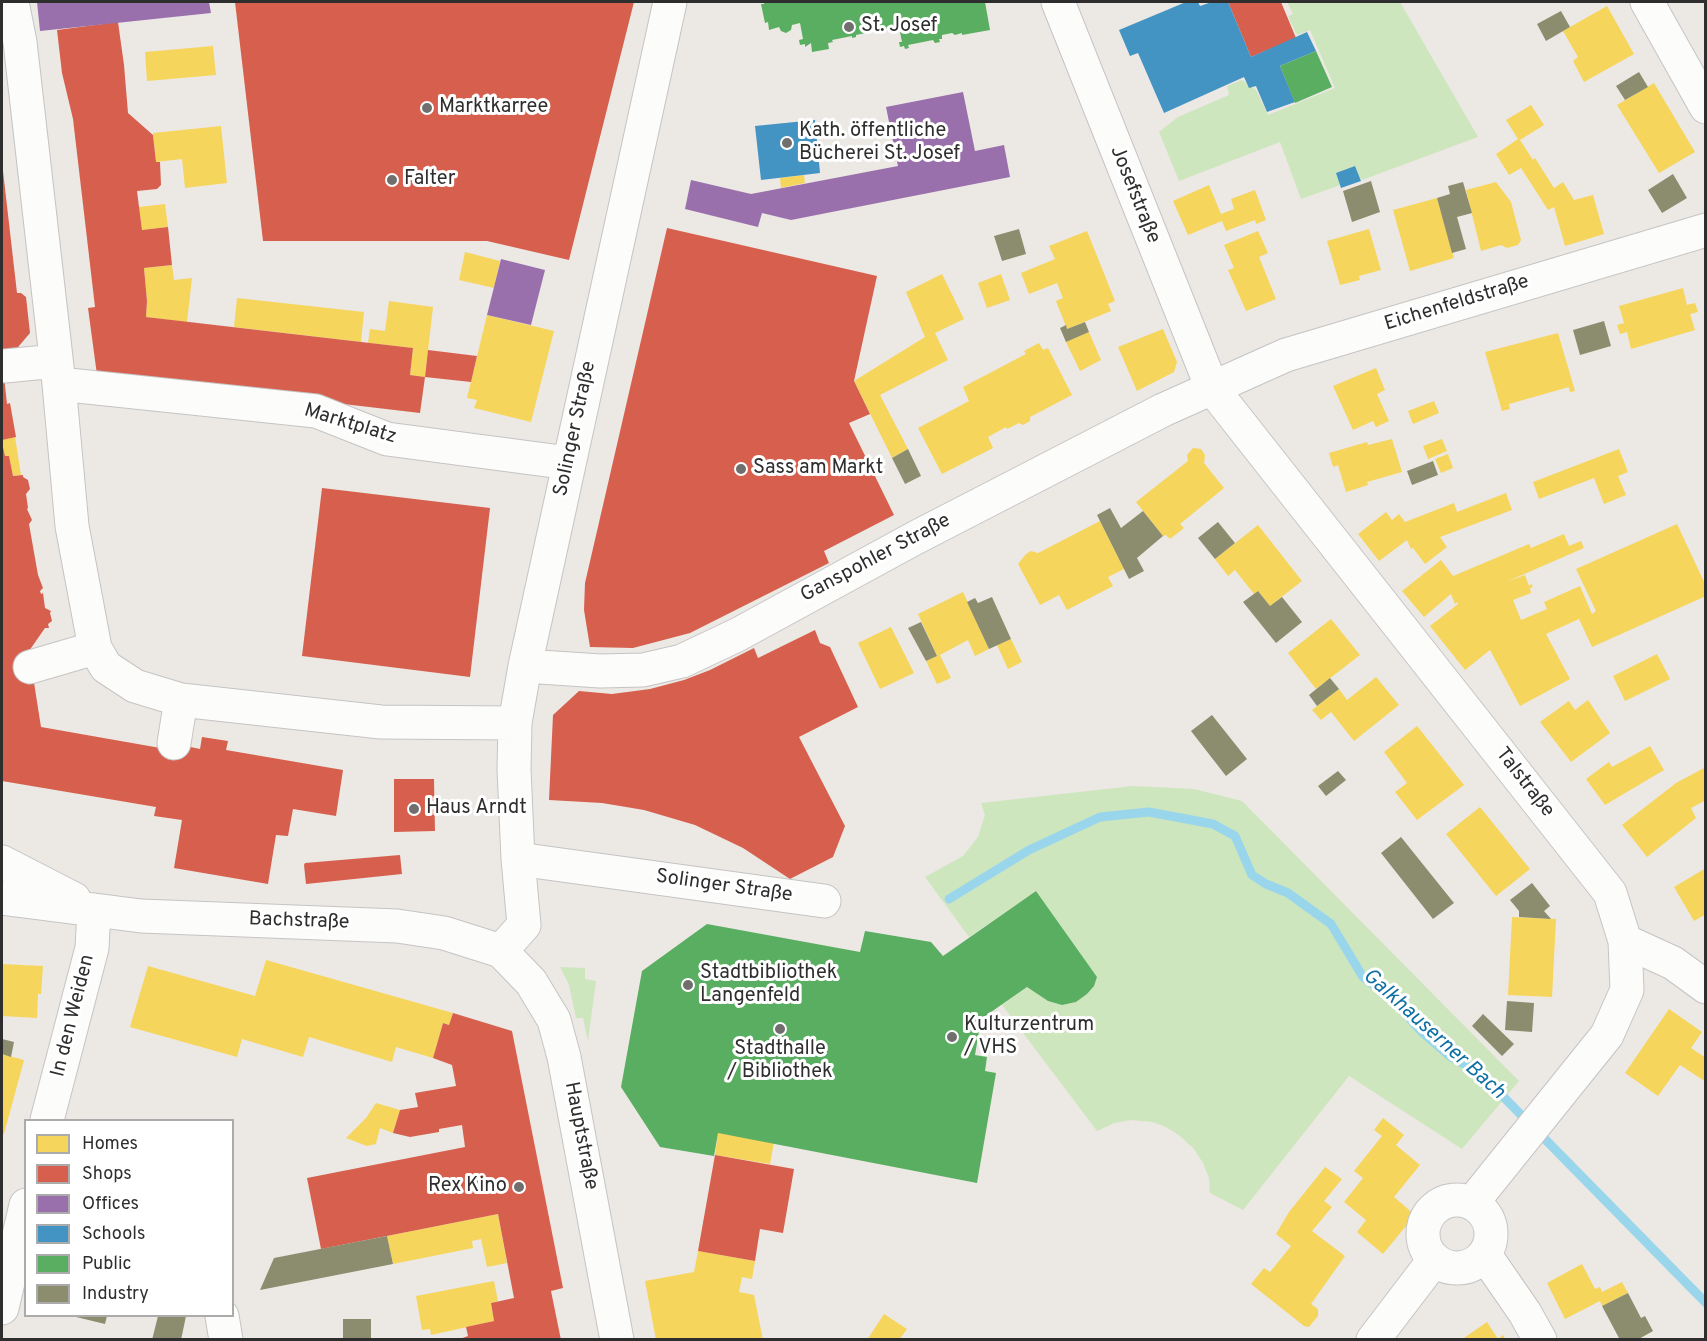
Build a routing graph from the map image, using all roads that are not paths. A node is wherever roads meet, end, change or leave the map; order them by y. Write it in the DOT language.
graph roads {
  1 [pos="12,2"];
  2 [pos="670,2"];
  3 [pos="1058,2"];
  4 [pos="1647,2"];
  5 [pos="1706,107"];
  6 [pos="1706,230"];
  7 [pos="5,366"];
  8 [pos="58,372"];
  9 [pos="1212,388"];
  10 [pos="569,463"];
  11 [pos="95,648"];
  12 [pos="525,666"];
  13 [pos="30,667"];
  14 [pos="181,700"];
  15 [pos="515,723"];
  16 [pos="174,743"];
  17 [pos="518,859"];
  18 [pos="2,862"];
  19 [pos="2,898"];
  20 [pos="824,901"];
  21 [pos="94,910"];
  22 [pos="1625,941"];
  23 [pos="501,951"];
  24 [pos="1706,987"];
  25 [pos="47,1119"];
  26 [pos="1472,1203"];
  27 [pos="24,1213"];
  28 [pos="1485,1255"];
  29 [pos="1434,1260"];
  30 [pos="2,1301"];
  31 [pos="222,1317"];
  32 [pos="226,1340"];
  33 [pos="617,1340"];
  34 [pos="1372,1340"];
  35 [pos="1540,1340"];
  1 -- 8 [label="street"];
  2 -- 10 [label="street, Solinger Straße"];
  3 -- 9 [label="street, Josefstraße"];
  4 -- 5 [label="street"];
  6 -- 9 [label="street, Eichenfeldstraße"];
  7 -- 8 [label="street, Marktplatz"];
  8 -- 10 [label="street, Marktplatz"];
  8 -- 11 [label="street"];
  9 -- 12 [label="street, Ganspohler Straße"];
  9 -- 22 [label="street, Talstraße"];
  10 -- 12 [label="street, Solinger Straße"];
  11 -- 13 [label="street"];
  11 -- 14 [label="street"];
  12 -- 15 [label="street, Solinger Straße"];
  14 -- 15 [label="street"];
  14 -- 16 [label="street"];
  15 -- 17 [label="street, Solinger Straße"];
  17 -- 20 [label="street, Solinger Straße"];
  17 -- 23 [label="street, Solinger Straße"];
  18 -- 21 [label="street, Bachstraße"];
  19 -- 21 [label="street, Bachstraße"];
  21 -- 23 [label="street, Bachstraße"];
  21 -- 25 [label="street, In den Weiden"];
  22 -- 24 [label="street"];
  22 -- 26 [label="street, Talstraße"];
  23 -- 33 [label="street, Hauptstraße"];
  26 -- 28 [label="street"];
  26 -- 29 [label="street"];
  27 -- 30 [label="street"];
  28 -- 29 [label="street"];
  28 -- 35 [label="street"];
  29 -- 34 [label="street"];
  31 -- 32 [label="street"];
}
